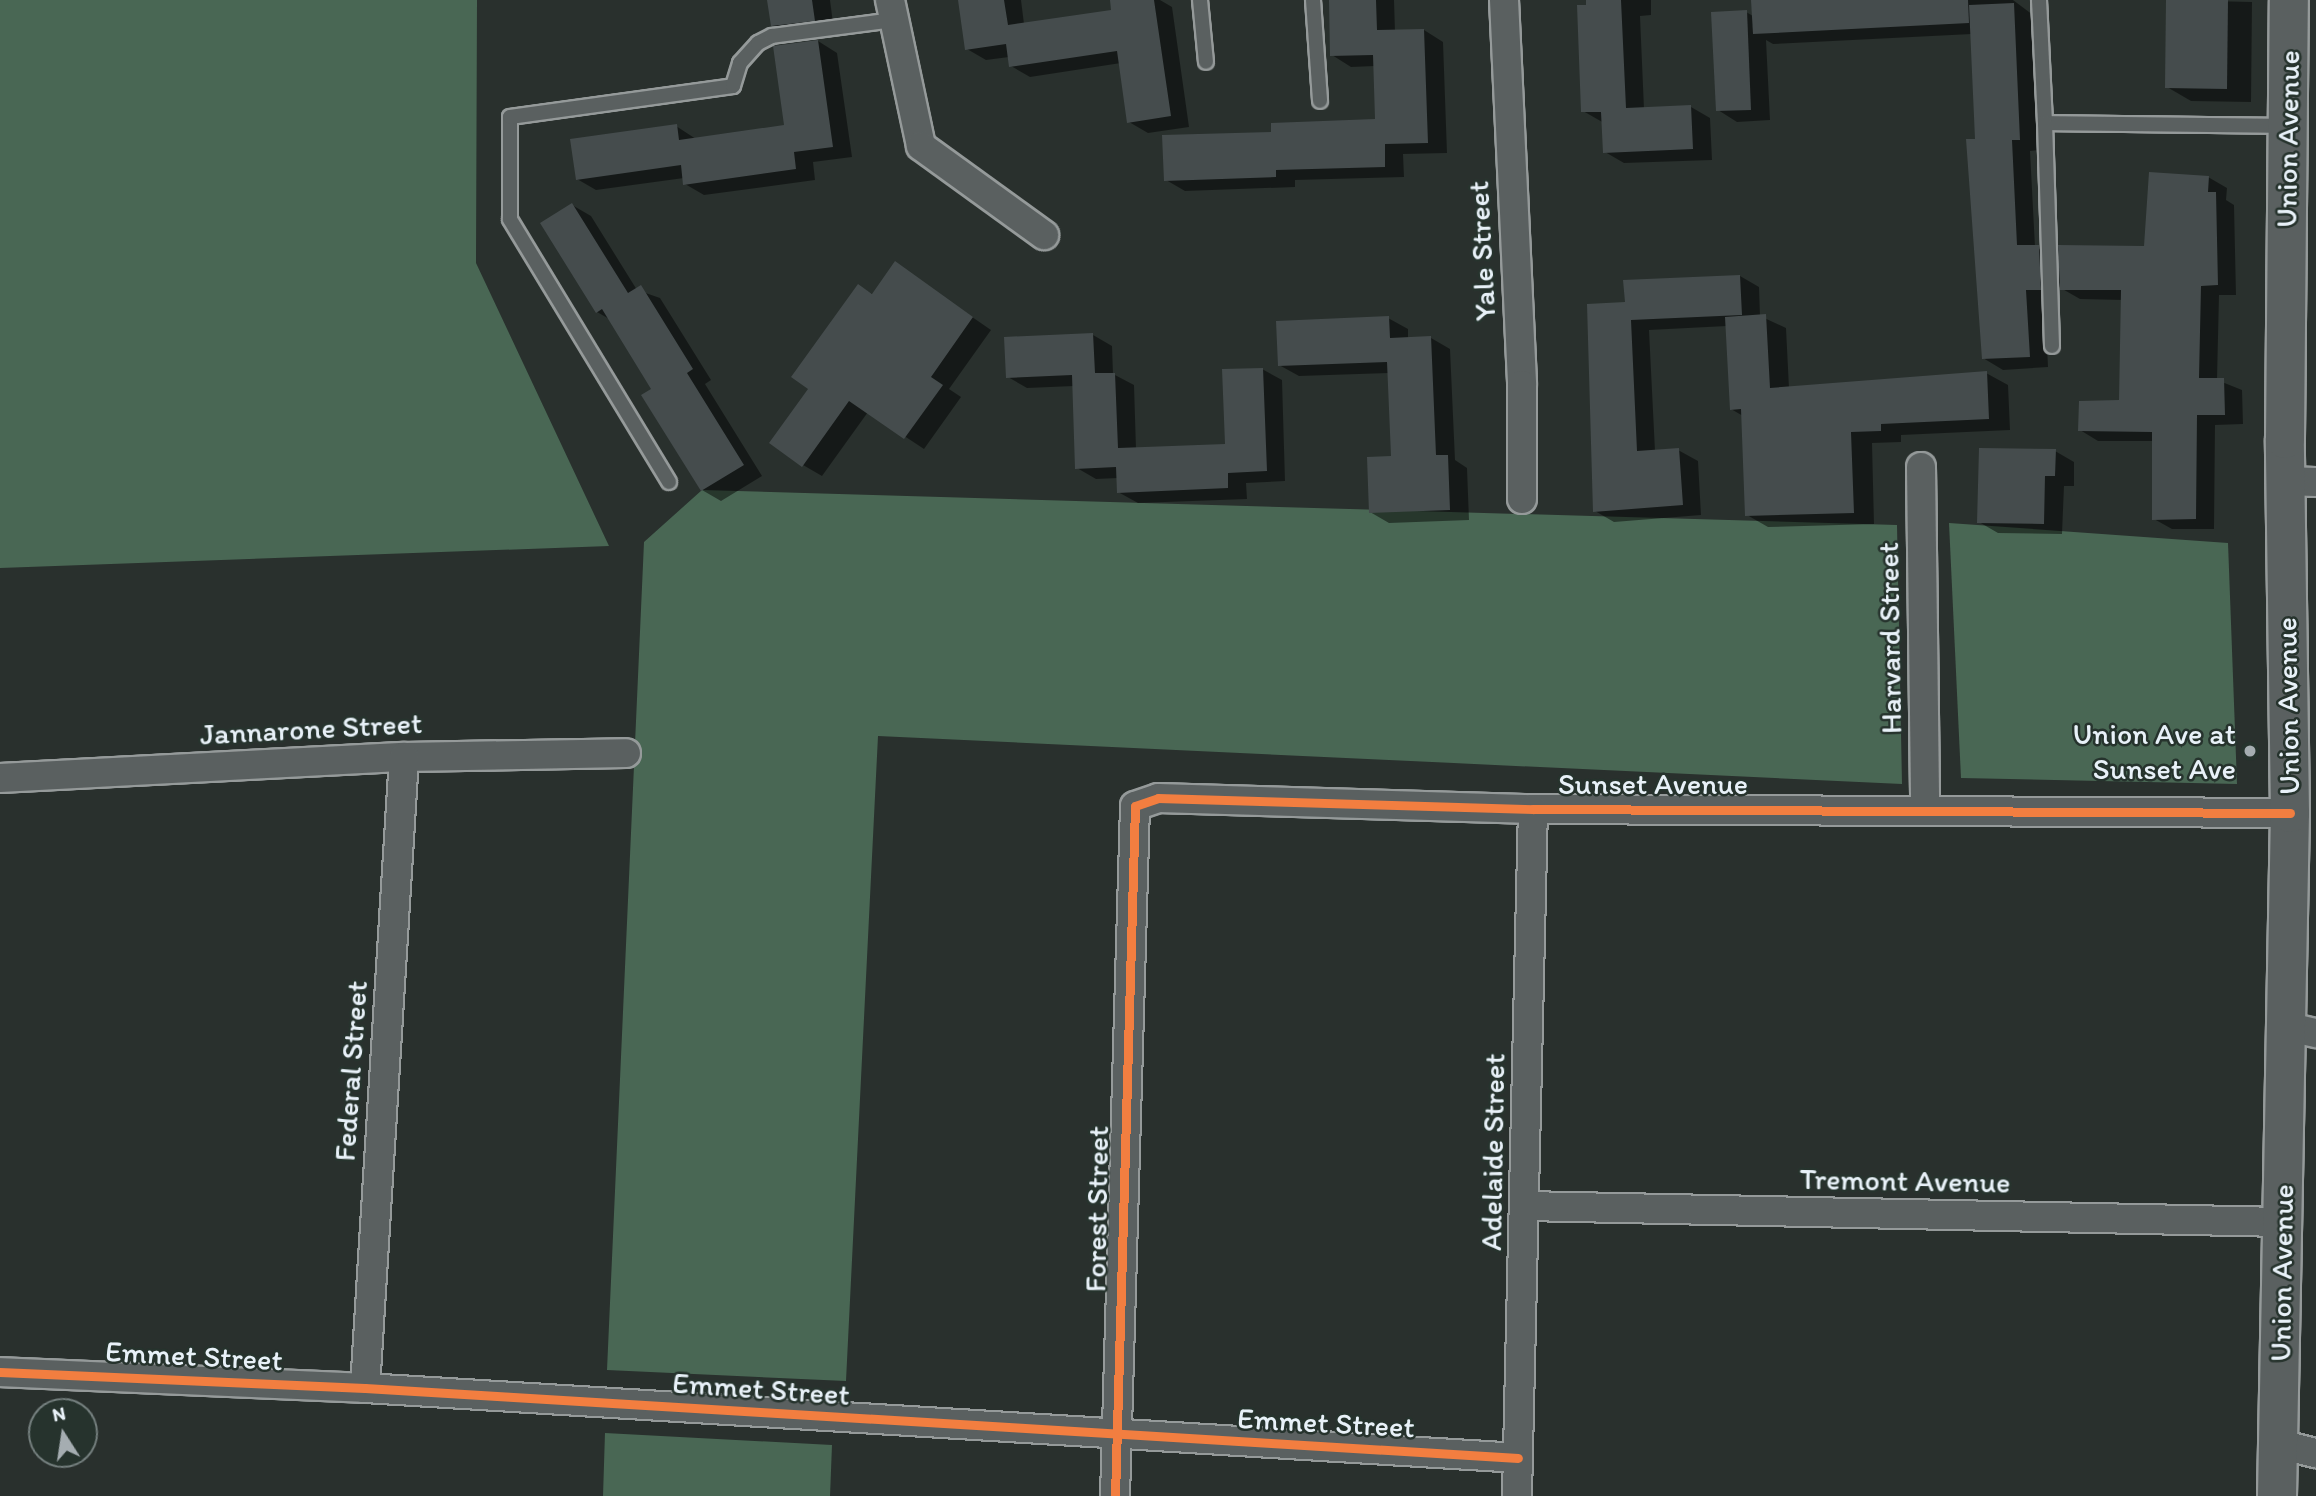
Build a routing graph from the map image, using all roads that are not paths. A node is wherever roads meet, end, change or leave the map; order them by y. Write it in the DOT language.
graph roads {
  1 [pos="1200,0"];
  2 [pos="1313,0"];
  3 [pos="1504,0"];
  4 [pos="2039,0"];
  5 [pos="2289,0"];
  6 [pos="892,10"];
  7 [pos="1206,62"];
  8 [pos="1320,101"];
  9 [pos="2045,123"];
  10 [pos="2288,125"];
  11 [pos="1044,234"];
  12 [pos="2052,346"];
  13 [pos="1921,467"];
  14 [pos="669,482"];
  15 [pos="2301,482"];
  16 [pos="1522,499"];
  17 [pos="626,753"];
  18 [pos="404,757"];
  19 [pos="0,778"];
  20 [pos="1533,809"];
  21 [pos="1925,809"];
  22 [pos="2290,813"];
  23 [pos="1129,923"];
  24 [pos="2300,1030"];
  25 [pos="1525,1206"];
  26 [pos="2282,1222"];
  27 [pos="0,1372"];
  28 [pos="365,1388"];
  29 [pos="1116,1436"];
  30 [pos="2279,1444"];
  31 [pos="2316,1453"];
  32 [pos="1518,1458"];
  33 [pos="1115,1496"];
  34 [pos="1517,1496"];
  35 [pos="2277,1496"];
  1 -- 7 [label="lane"];
  2 -- 8 [label="lane"];
  3 -- 16 [label="street, Yale Street"];
  4 -- 9 [label="lane"];
  5 -- 10 [label="street, Union Avenue"];
  6 -- 11 [label="street"];
  6 -- 14 [label="lane"];
  9 -- 10 [label="lane"];
  9 -- 12 [label="lane"];
  10 -- 15 [label="street, Union Avenue"];
  13 -- 21 [label="street, Harvard Street"];
  15 -- 22 [label="street, Union Avenue"];
  17 -- 18 [label="street, Jannarone Street"];
  18 -- 19 [label="street, Jannarone Street"];
  18 -- 28 [label="street, Federal Street"];
  20 -- 21 [label="street, Sunset Avenue"];
  20 -- 23 [label="street, Sunset Avenue"];
  20 -- 25 [label="street, Adelaide Street"];
  21 -- 22 [label="street, Sunset Avenue"];
  22 -- 24 [label="street, Union Avenue"];
  23 -- 29 [label="street, Forest Street"];
  24 -- 26 [label="street, Union Avenue"];
  25 -- 26 [label="street, Tremont Avenue"];
  25 -- 32 [label="street, Adelaide Street"];
  26 -- 30 [label="street, Union Avenue"];
  27 -- 28 [label="street, Emmet Street"];
  28 -- 29 [label="street, Emmet Street"];
  29 -- 32 [label="street, Emmet Street"];
  29 -- 33 [label="street, Forest Street"];
  30 -- 31 [label="street"];
  30 -- 35 [label="street, Union Avenue"];
  32 -- 34 [label="street, Adelaide Street"];
}
